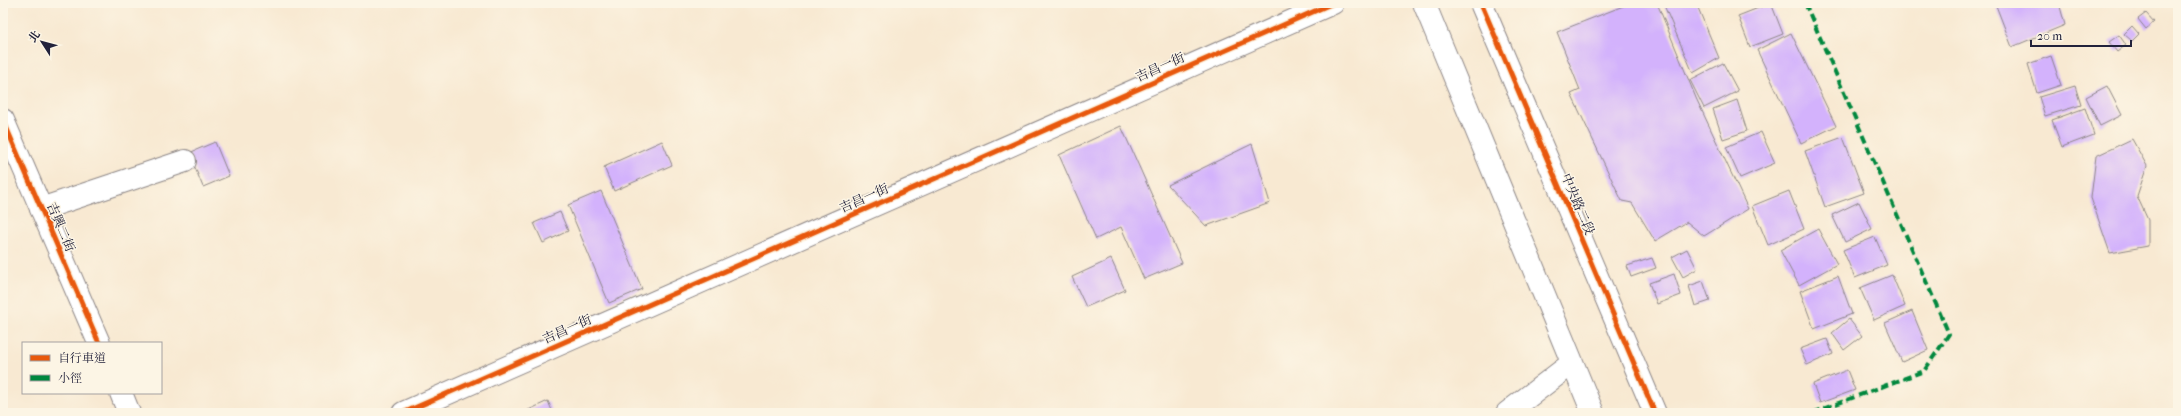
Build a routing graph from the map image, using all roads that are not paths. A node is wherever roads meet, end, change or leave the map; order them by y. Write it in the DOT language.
graph roads {
  1 [pos="1333,3"];
  2 [pos="1424,3"];
  3 [pos="1481,3"];
  4 [pos="3,120"];
  5 [pos="185,161"];
  6 [pos="41,208"];
  7 [pos="99,342"];
  8 [pos="1571,364"];
  9 [pos="121,394"];
  10 [pos="129,413"];
  11 [pos="403,413"];
  12 [pos="1507,413"];
  13 [pos="1593,413"];
  14 [pos="1655,413"];
  1 -- 11 [label="street, 吉昌一街"];
  2 -- 8 [label="street"];
  3 -- 14 [label="street, 中央路二段"];
  4 -- 6 [label="street, 吉興二街"];
  5 -- 6 [label="street"];
  6 -- 7 [label="street, 吉興二街"];
  8 -- 12 [label="street"];
  8 -- 13 [label="street"];
  9 -- 10 [label="street"];
}
